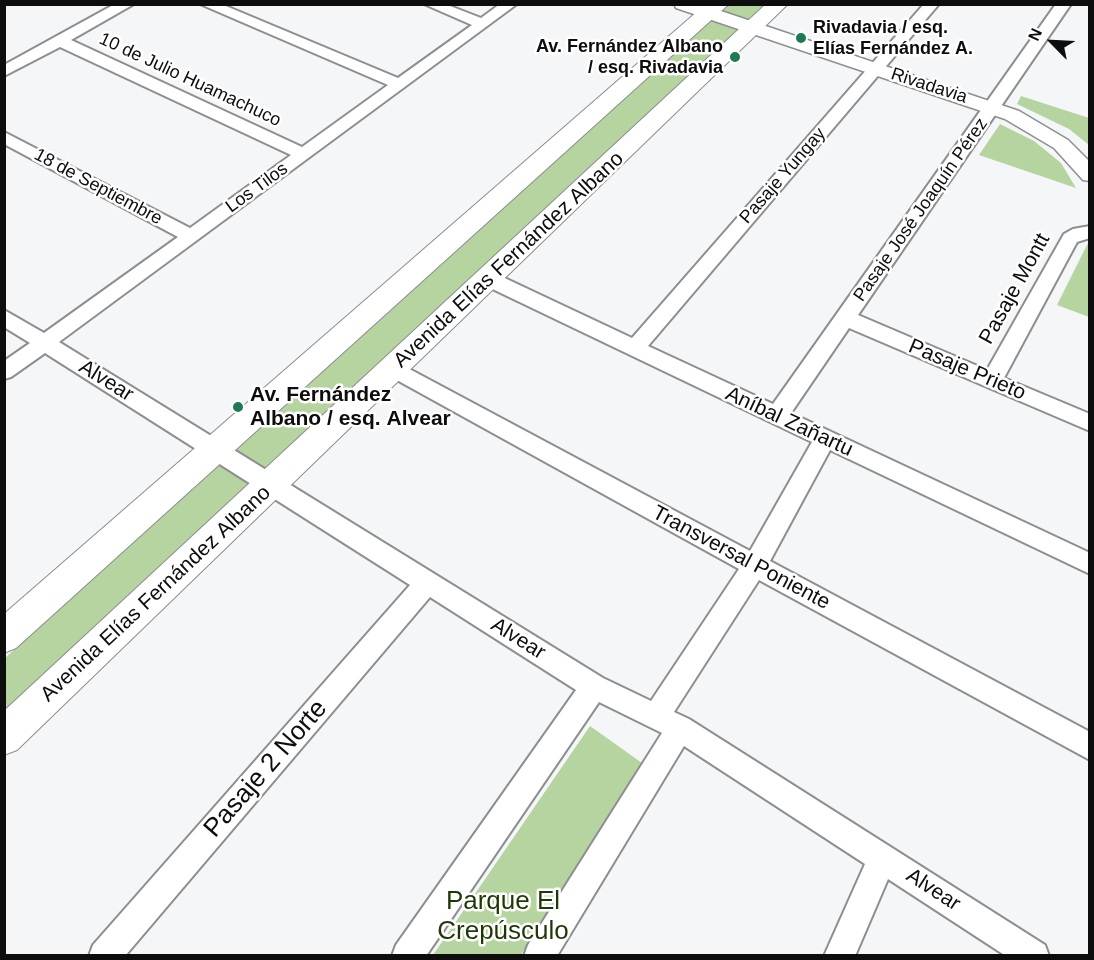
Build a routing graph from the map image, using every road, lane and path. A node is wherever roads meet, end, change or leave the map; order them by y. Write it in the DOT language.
graph roads {
  1 [pos="127,4"];
  2 [pos="207,4"];
  3 [pos="431,4"];
  4 [pos="510,4"];
  5 [pos="682,4"];
  6 [pos="778,4"];
  7 [pos="932,4"];
  8 [pos="1064,4"];
  9 [pos="714,9"];
  10 [pos="483,24"];
  11 [pos="753,28"];
  12 [pos="60,41"];
  13 [pos="876,68"];
  14 [pos="4,71"];
  15 [pos="400,84"];
  16 [pos="992,107"];
  17 [pos="4,137"];
  18 [pos="304,154"];
  19 [pos="1086,166"];
  20 [pos="1089,232"];
  21 [pos="191,236"];
  22 [pos="489,279"];
  23 [pos="4,317"];
  24 [pos="845,318"];
  25 [pos="45,342"];
  26 [pos="635,348"];
  27 [pos="393,369"];
  28 [pos="4,372"];
  29 [pos="992,381"];
  30 [pos="777,416"];
  31 [pos="1089,423"];
  32 [pos="825,439"];
  33 [pos="215,451"];
  34 [pos="272,485"];
  35 [pos="1089,564"];
  36 [pos="754,565"];
  37 [pos="427,583"];
  38 [pos="4,637"];
  39 [pos="594,687"];
  40 [pos="668,722"];
  41 [pos="4,737"];
  42 [pos="1089,747"];
  43 [pos="883,858"];
  44 [pos="104,956"];
  45 [pos="407,956"];
  46 [pos="539,956"];
  47 [pos="839,956"];
  48 [pos="1034,956"];
  1 -- 12 [label="street"];
  2 -- 15 [label="street"];
  3 -- 10 [label="street"];
  4 -- 10 [label="street, Los Tilos"];
  5 -- 9 [label="street, Rivadavia"];
  6 -- 11 [label="main road, Avenida Elías Fernández Albano"];
  7 -- 13 [label="street, Pasaje Yungay"];
  8 -- 16 [label="street, Pasaje José Joaquín Pérez"];
  9 -- 11 [label="street, Rivadavia"];
  9 -- 33 [label="main road"];
  10 -- 15 [label="street, Los Tilos"];
  11 -- 13 [label="street, Rivadavia"];
  11 -- 22 [label="main road, Avenida Elías Fernández Albano"];
  12 -- 14 [label="street"];
  12 -- 18 [label="street, 10 de Julio Huamachuco"];
  13 -- 16 [label="street, Rivadavia"];
  13 -- 26 [label="street, Pasaje Yungay"];
  15 -- 18 [label="street, Los Tilos"];
  16 -- 19 [label="street, Rivadavia"];
  16 -- 24 [label="street, Pasaje José Joaquín Pérez"];
  17 -- 21 [label="street, 18 de Septiembre"];
  18 -- 21 [label="street, Los Tilos"];
  20 -- 29 [label="street, Pasaje Montt"];
  21 -- 25 [label="street, Los Tilos"];
  22 -- 26 [label="street, Aníbal Zañartu"];
  22 -- 27 [label="main road, Avenida Elías Fernández Albano"];
  23 -- 25 [label="street, Alvear"];
  24 -- 29 [label="street, Pasaje Prieto"];
  24 -- 30 [label="street, Pasaje José Joaquín Pérez"];
  25 -- 28 [label="street, Los Tilos"];
  25 -- 33 [label="street, Alvear"];
  26 -- 30 [label="street, Aníbal Zañartu"];
  27 -- 34 [label="main road, Avenida Elías Fernández Albano"];
  27 -- 36 [label="street, Transversal Poniente"];
  29 -- 31 [label="street, Pasaje Prieto"];
  30 -- 32 [label="street, Aníbal Zañartu"];
  32 -- 35 [label="street, Aníbal Zañartu"];
  32 -- 36 [label="street"];
  33 -- 34 [label="street, Alvear"];
  33 -- 38 [label="main road"];
  34 -- 37 [label="street, Alvear"];
  34 -- 41 [label="main road, Avenida Elías Fernández Albano"];
  36 -- 40 [label="street"];
  36 -- 42 [label="street, Transversal Poniente"];
  37 -- 39 [label="street, Alvear"];
  37 -- 44 [label="street, Pasaje 2 Norte"];
  39 -- 40 [label="street, Alvear"];
  39 -- 45 [label="street"];
  40 -- 43 [label="street, Alvear"];
  40 -- 46 [label="street"];
  43 -- 47 [label="street"];
  43 -- 48 [label="street, Alvear"];
}
